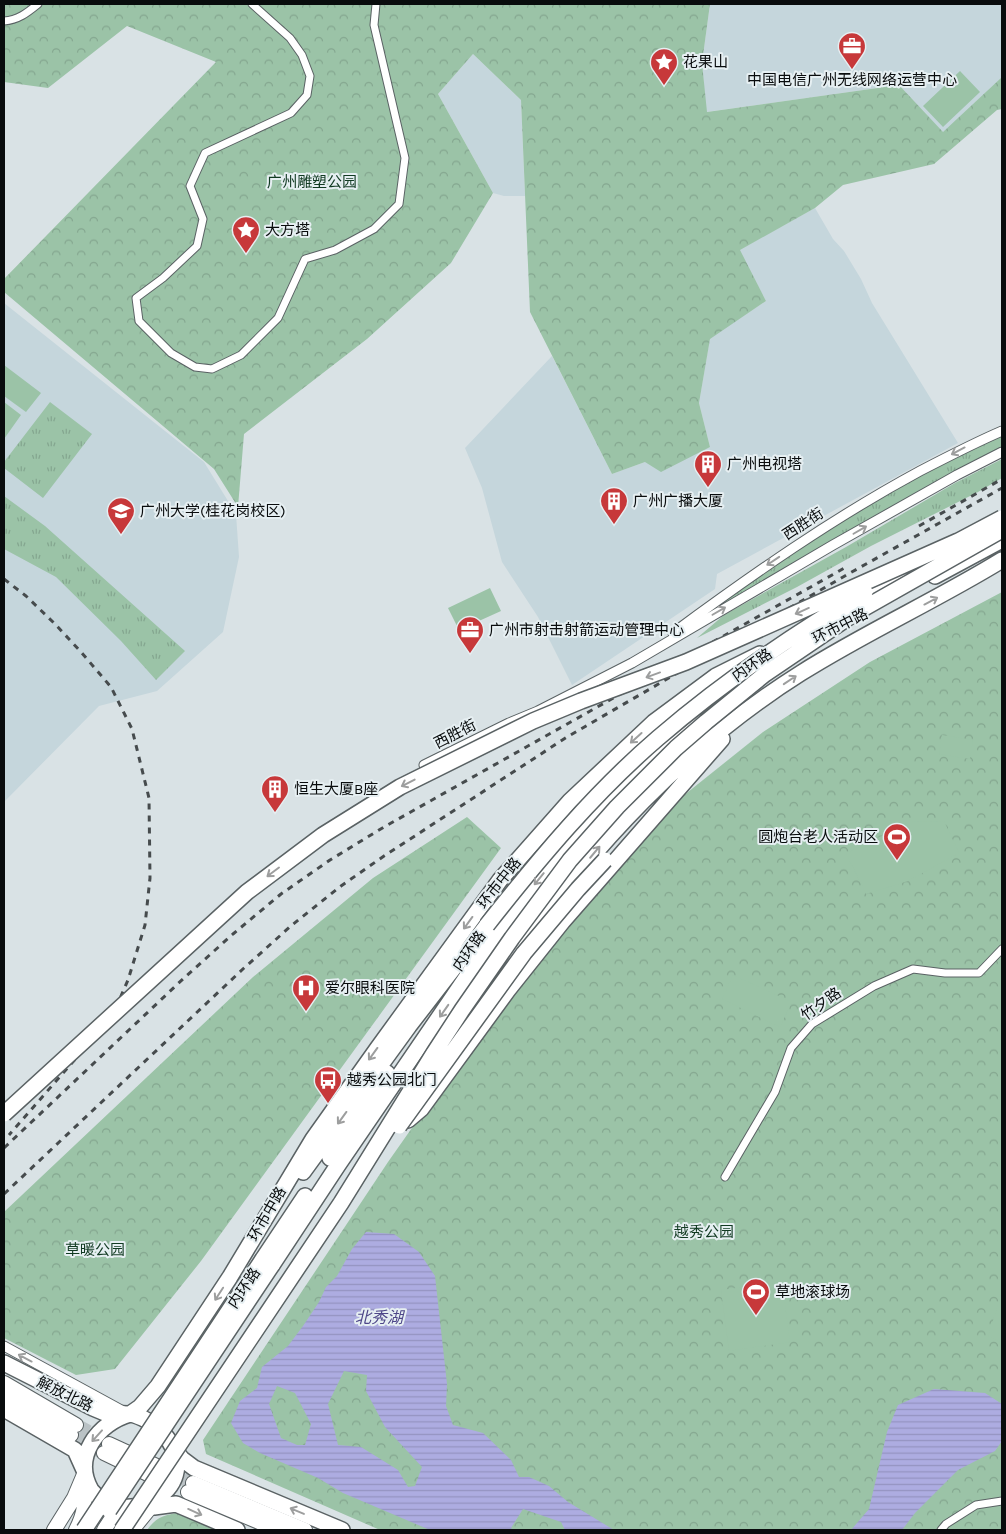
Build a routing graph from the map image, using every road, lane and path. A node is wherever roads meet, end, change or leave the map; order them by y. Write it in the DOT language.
graph roads {
  1 [pos="38,4"];
  2 [pos="252,4"];
  3 [pos="376,4"];
  4 [pos="4,21"];
  5 [pos="1002,431"];
  6 [pos="1002,452"];
  7 [pos="1002,518"];
  8 [pos="1002,524"];
  9 [pos="1002,530"];
  10 [pos="1002,540"];
  11 [pos="958,541"];
  12 [pos="1002,560"];
  13 [pos="872,591"];
  14 [pos="878,606"];
  15 [pos="811,642"];
  16 [pos="632,663"];
  17 [pos="716,676"];
  18 [pos="750,708"];
  19 [pos="424,765"];
  20 [pos="487,925"];
  21 [pos="1002,949"];
  22 [pos="4,1114"];
  23 [pos="381,1142"];
  24 [pos="725,1177"];
  25 [pos="341,1203"];
  26 [pos="267,1262"];
  27 [pos="230,1277"];
  28 [pos="4,1346"];
  29 [pos="4,1363"];
  30 [pos="4,1383"];
  31 [pos="4,1395"];
  32 [pos="4,1409"];
  33 [pos="130,1414"];
  34 [pos="106,1448"];
  35 [pos="174,1449"];
  36 [pos="84,1472"];
  37 [pos="156,1472"];
  38 [pos="1002,1500"];
  39 [pos="150,1508"];
  40 [pos="117,1510"];
  41 [pos="80,1529"];
  42 [pos="54,1530"];
  43 [pos="59,1530"];
  44 [pos="95,1530"];
  45 [pos="104,1530"];
  46 [pos="122,1530"];
  47 [pos="132,1530"];
  48 [pos="237,1530"];
  49 [pos="278,1530"];
  50 [pos="305,1530"];
  51 [pos="342,1530"];
  52 [pos="941,1530"];
  1 -- 4 [label="street"];
  2 -- 3 [label="street"];
  5 -- 16 [label="street, 西胜街, one-way"];
  16 -- 6 [label="street, 西胜街, one-way"];
  7 -- 11 [label="highway, 内环路, bridge"];
  8 -- 13 [label="highway"];
  9 -- 25 [label="highway, 内环路, bridge"];
  10 -- 14 [label="highway, 环市中路"];
  11 -- 20 [label="highway, 内环路, bridge"];
  11 -- 22 [label="highway, one-way, bridge"];
  18 -- 12 [label="highway, 环市中路, one-way"];
  13 -- 14 [label="highway"];
  13 -- 17 [label="highway"];
  14 -- 15 [label="highway, 环市中路"];
  15 -- 17 [label="highway, 环市中路"];
  15 -- 26 [label="highway, one-way"];
  16 -- 19 [label="street, 西胜街"];
  17 -- 27 [label="highway, 环市中路, one-way"];
  18 -- 23 [label="highway"];
  23 -- 18 [label="highway, 环市中路, one-way"];
  18 -- 25 [label="highway, bridge"];
  20 -- 26 [label="highway, 内环路"];
  20 -- 27 [label="highway, one-way"];
  21 -- 24 [label="street, 竹夕路"];
  23 -- 35 [label="highway, 环市中路"];
  25 -- 46 [label="highway, 内环路, bridge"];
  26 -- 41 [label="highway, 内环路, bridge"];
  26 -- 44 [label="highway, bridge"];
  27 -- 33 [label="highway, 环市中路, one-way"];
  33 -- 28 [label="street, one-way"];
  29 -- 33 [label="highway, 解放北路"];
  30 -- 31 [label="main road, 解放北路"];
  32 -- 36 [label="highway"];
  33 -- 35 [label="highway"];
  33 -- 36 [label="highway, one-way"];
  34 -- 37 [label="main road"];
  35 -- 39 [label="highway"];
  51 -- 35 [label="highway, one-way"];
  36 -- 40 [label="highway"];
  36 -- 41 [label="main road"];
  36 -- 42 [label="main road"];
  38 -- 52 [label="street"];
  39 -- 40 [label="highway"];
  39 -- 47 [label="main road"];
  39 -- 48 [label="highway, one-way"];
  40 -- 45 [label="main road"];
  41 -- 43 [label="main road"];
  49 -- 50 [label="main road"];
}
